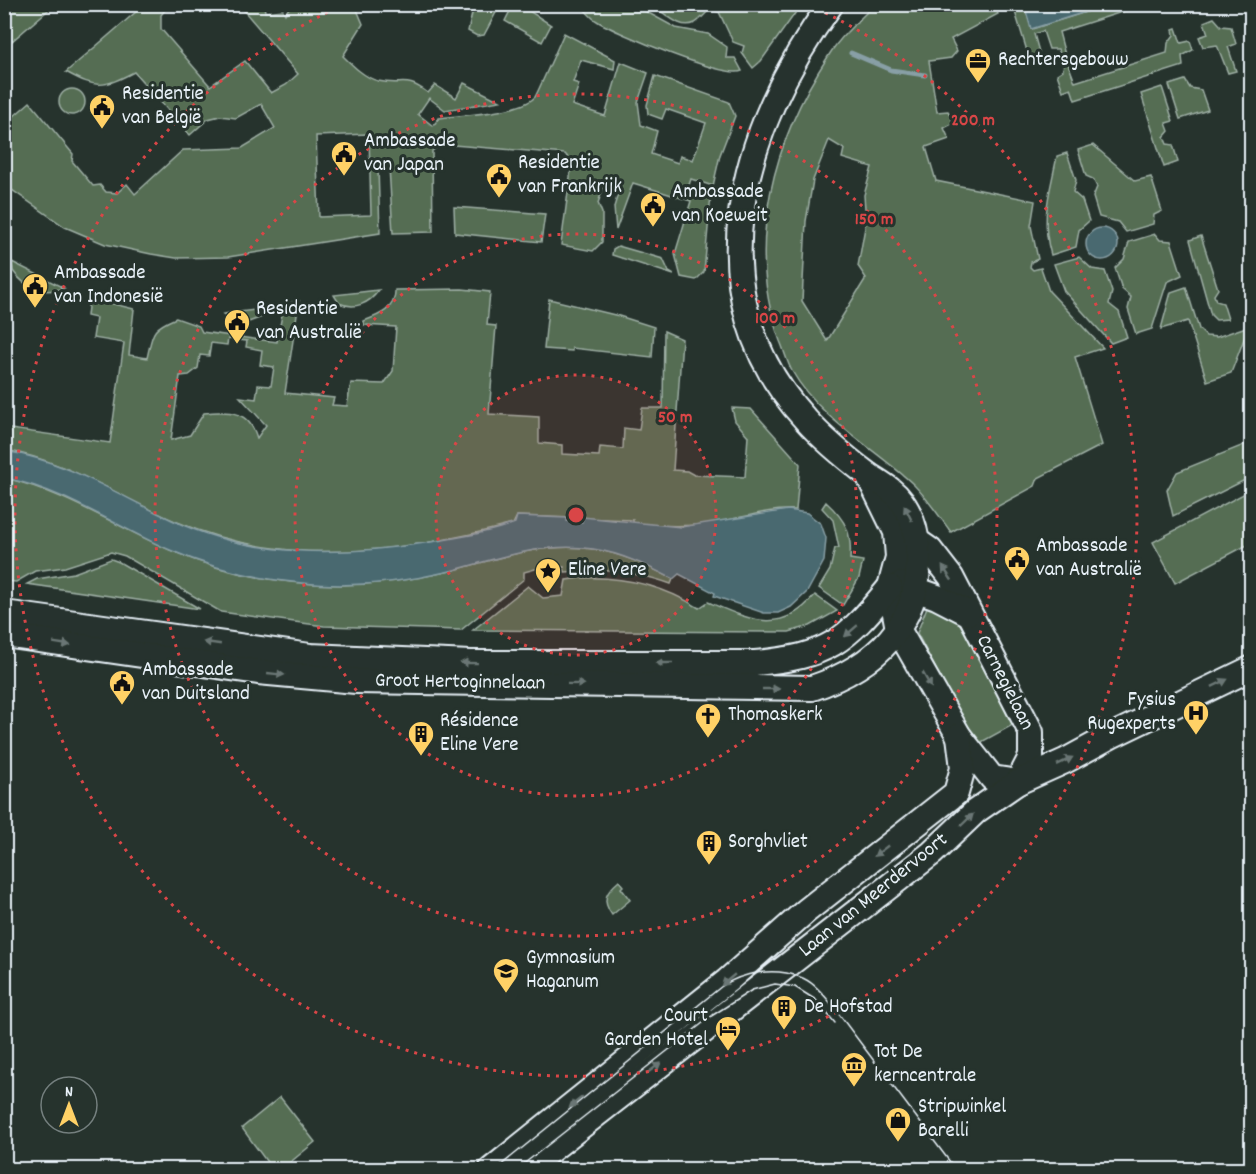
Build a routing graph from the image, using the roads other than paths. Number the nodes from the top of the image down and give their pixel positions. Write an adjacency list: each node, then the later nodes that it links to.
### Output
1 (831, 4): 2 (main road, Carnegielaan)
2 (868, 474): 3 (main road, Carnegielaan, one-way to 2); 4 (main road, Carnegielaan)
3 (917, 541): 5 (main road, Carnegielaan); 7 (main road, Carnegielaan, one-way to 3)
4 (892, 584): 5 (main road, Carnegielaan); 6 (main road, Groot Hertoginnelaan, one-way to 6); 8 (main road, Carnegielaan)
5 (916, 590): 7 (main road, Carnegielaan); 8 (main road, Carnegielaan)
6 (4, 613)
7 (968, 613): 13 (main road, Carnegielaan)
8 (898, 629): 9 (main road, Groot Hertoginnelaan, one-way to 8); 11 (main road, Carnegielaan, one-way to 11)
9 (4, 635)
10 (1251, 668): 13 (main road, Laan van Meerdervoort, one-way to 10)
11 (959, 736): 12 (main road, Carnegielaan); 13 (main road, Carnegielaan)
12 (963, 768): 14 (main road, Laan van Meerdervoort, one-way to 14)
13 (1018, 782): 15 (main road, Laan van Meerdervoort, one-way to 13)
14 (491, 1170)
15 (525, 1170)

